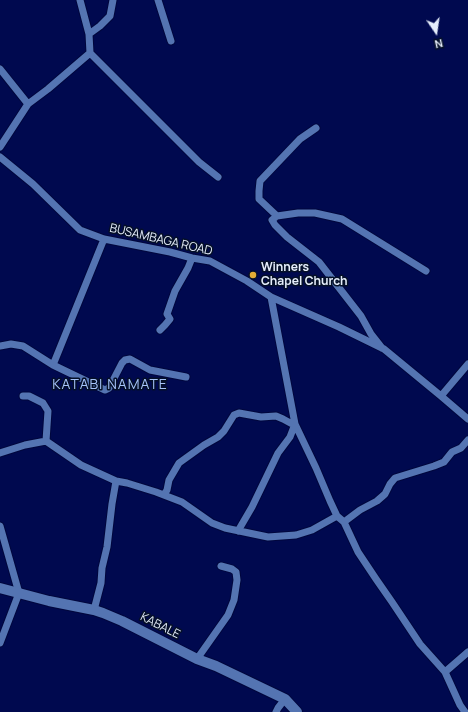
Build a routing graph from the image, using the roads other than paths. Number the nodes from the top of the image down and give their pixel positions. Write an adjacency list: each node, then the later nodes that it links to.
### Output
1 (80, 0): 4 (street)
2 (113, 0): 4 (street)
3 (158, 0): 5 (street)
4 (89, 34): 6 (street)
5 (171, 41)
6 (90, 53): 8 (street); 12 (street)
7 (0, 69): 8 (street)
8 (28, 104): 10 (street)
9 (316, 128): 13 (street)
10 (0, 147)
11 (0, 157): 14 (street, BUSAMBAGA ROAD)
12 (218, 177)
13 (277, 216): 16 (street); 20 (street)
14 (104, 239): 15 (street, BUSAMBAGA ROAD); 21 (street)
15 (192, 258): 17 (street, BUSAMBAGA ROAD); 18 (street)
16 (426, 271)
17 (271, 297): 20 (street, BUSAMBAGA ROAD); 27 (street)
18 (160, 330)
19 (0, 346): 21 (street)
20 (384, 350): 25 (street, BUSAMBAGA ROAD)
21 (53, 364): 23 (street)
22 (468, 364): 25 (street)
23 (186, 377)
24 (23, 396): 29 (street)
25 (441, 396): 26 (street, BUSAMBAGA ROAD)
26 (468, 419)
27 (294, 425): 32 (street); 33 (street); 36 (street)
28 (468, 440): 34 (street)
29 (46, 441): 30 (street); 31 (street)
30 (0, 453)
31 (116, 481): 32 (street); 40 (street)
32 (164, 495): 36 (street)
33 (337, 516): 34 (street); 36 (street)
34 (344, 522): 44 (street)
35 (0, 526): 39 (street)
36 (238, 531)
37 (221, 566): 43 (street)
38 (0, 588): 39 (street, KABALE)
39 (19, 593): 40 (street, KABALE); 41 (street)
40 (94, 610): 43 (street, KABALE)
41 (0, 643)
42 (468, 652): 44 (street)
43 (197, 659): 45 (street, KABALE)
44 (445, 672): 48 (street)
45 (285, 698): 46 (street); 47 (street, KABALE)
46 (276, 712)
47 (297, 712)
48 (465, 712)

